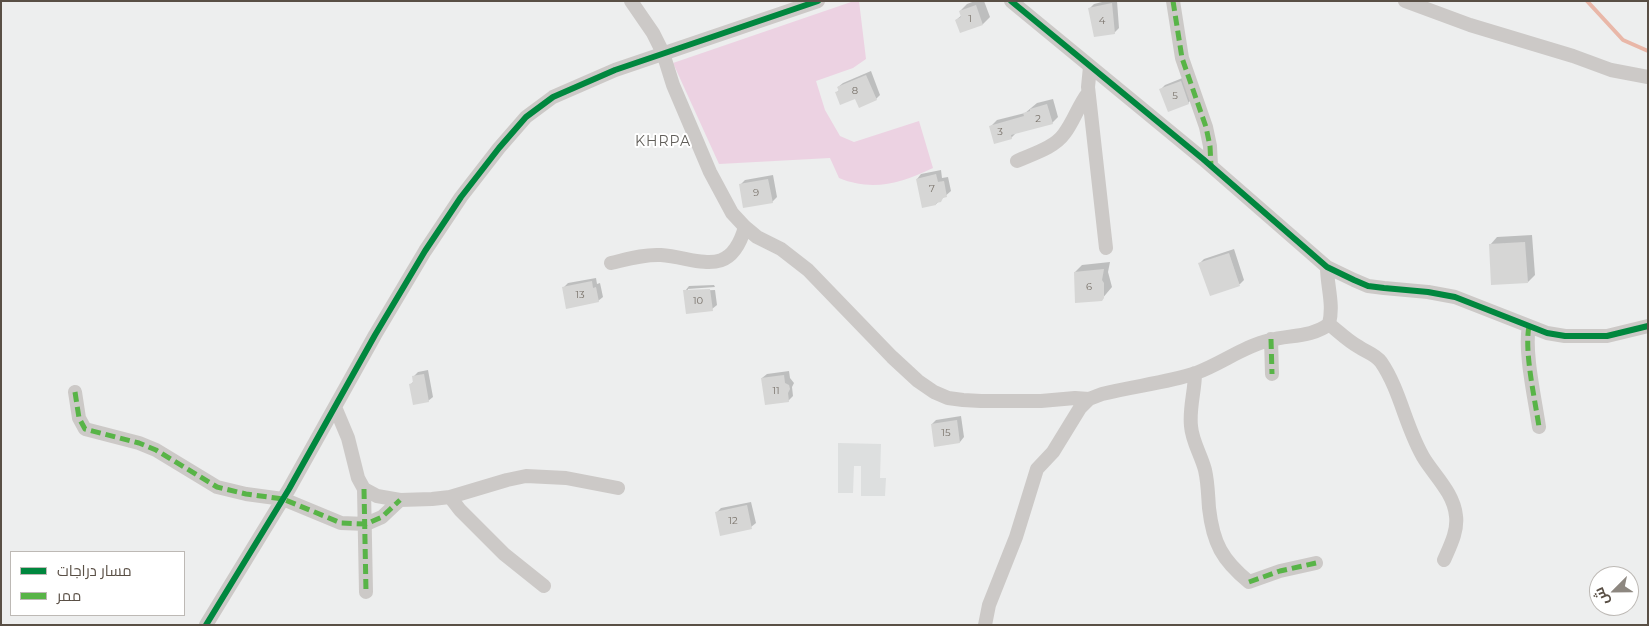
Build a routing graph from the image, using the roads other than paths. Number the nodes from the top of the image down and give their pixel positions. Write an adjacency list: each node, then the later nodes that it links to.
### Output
1 (631, 1): 6 (street)
2 (818, 1): 6 (street)
3 (1011, 1): 7 (street)
4 (1173, 1): 11 (street)
5 (1405, 1): 8 (street)
6 (663, 53): 12 (street); 24 (street)
7 (1090, 68): 9 (street); 11 (street)
8 (1648, 77)
9 (1088, 93): 10 (street); 13 (street)
10 (1016, 161)
11 (1211, 166): 15 (street)
12 (745, 227): 14 (street); 23 (street)
13 (1106, 248)
14 (611, 263)
15 (1327, 267): 16 (street); 17 (street)
16 (1329, 324): 19 (street); 32 (street)
17 (1529, 326): 18 (street); 25 (street)
18 (1648, 326)
19 (1271, 340): 20 (street); 21 (street)
20 (1195, 373): 23 (street); 33 (street)
21 (1272, 374)
22 (76, 392): 29 (street)
23 (1089, 399): 37 (street)
24 (335, 407): 27 (street); 29 (street)
25 (1539, 427)
26 (618, 488): 28 (street)
27 (364, 489): 30 (street); 31 (street)
28 (450, 497): 30 (street); 34 (street)
29 (283, 499): 31 (street); 36 (street)
30 (400, 500): 31 (street)
31 (366, 524): 35 (street)
32 (1444, 560)
33 (1316, 563)
34 (544, 586)
35 (366, 592)
36 (206, 625)
37 (985, 625)

